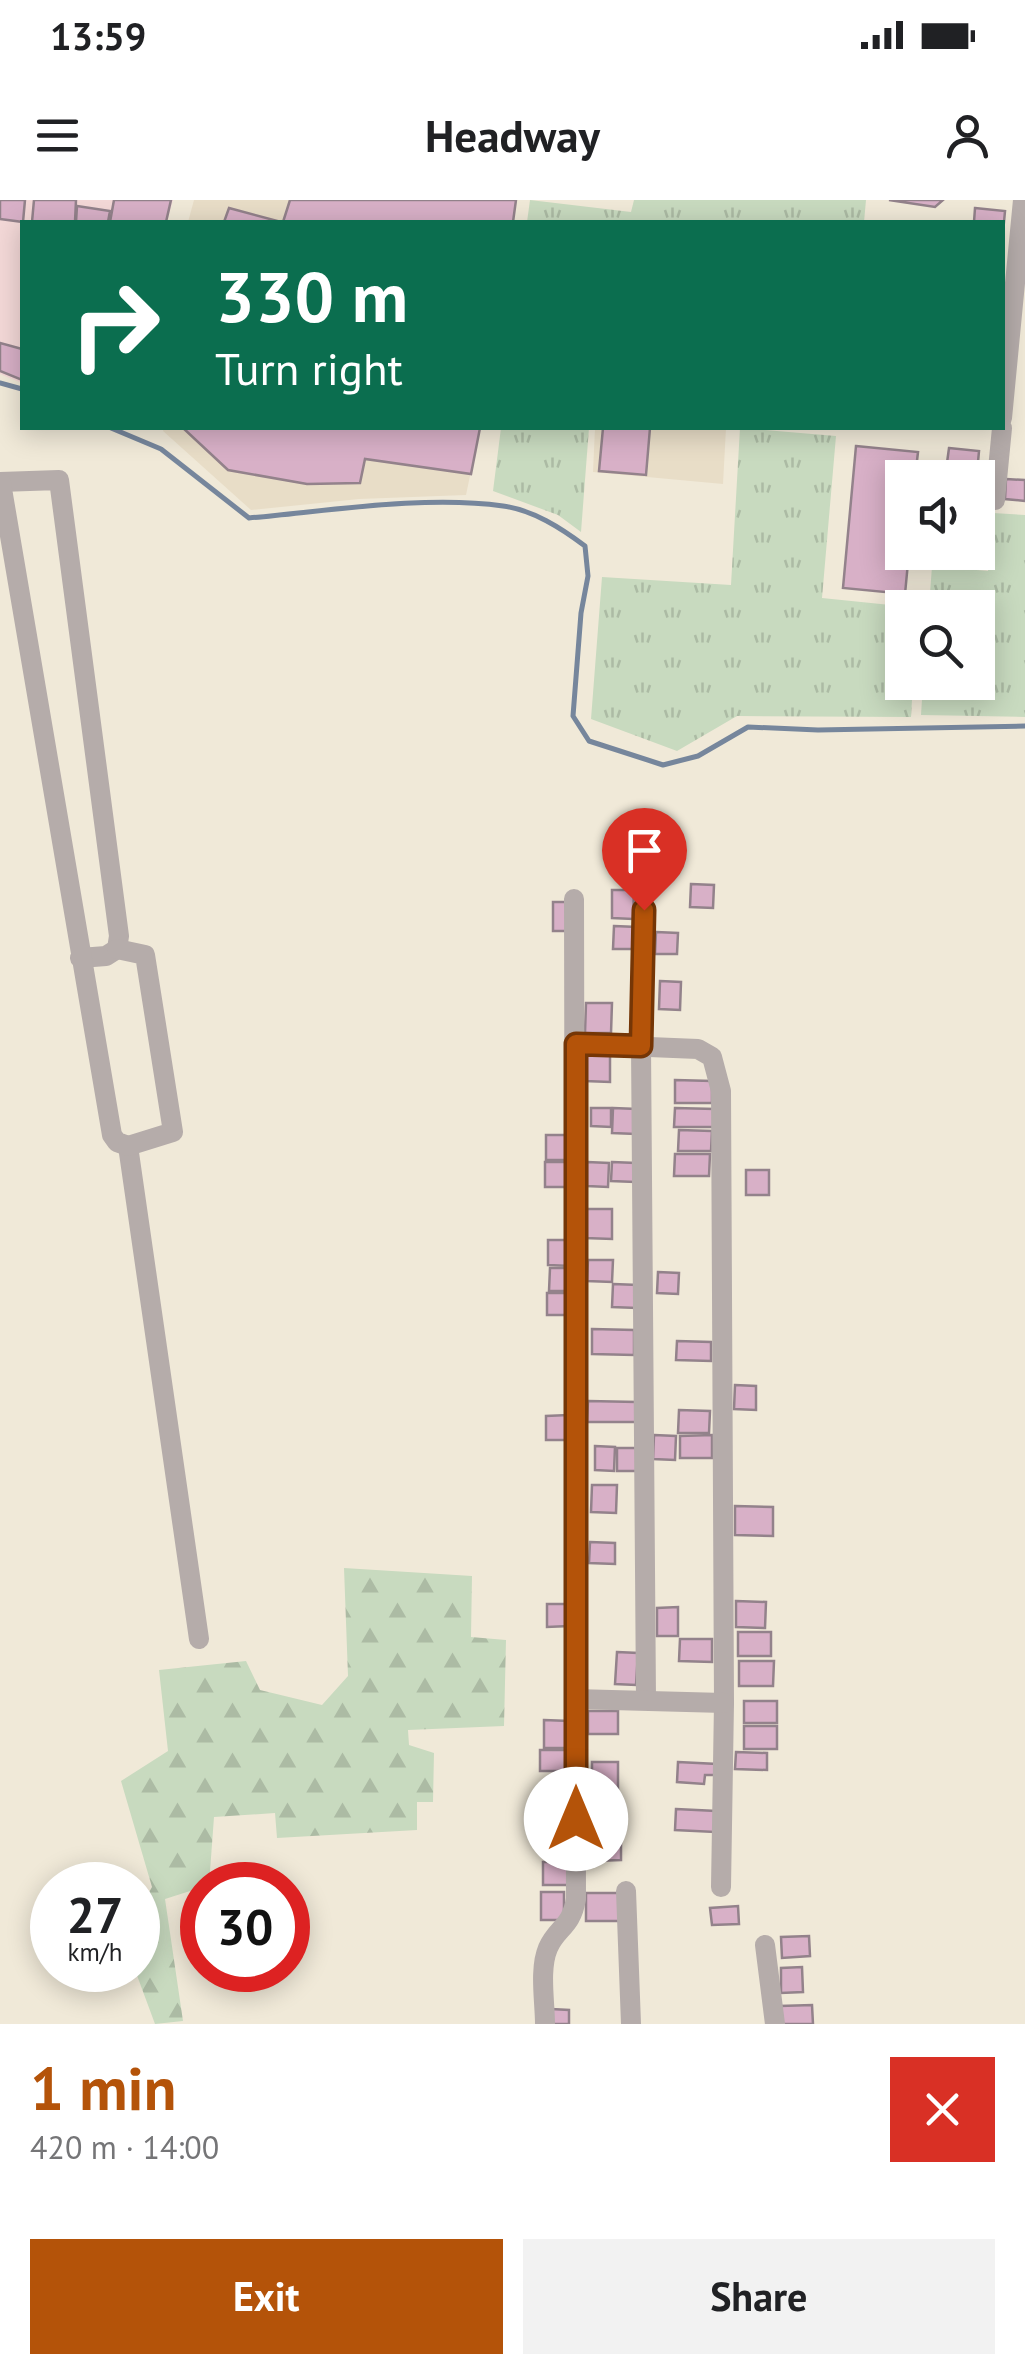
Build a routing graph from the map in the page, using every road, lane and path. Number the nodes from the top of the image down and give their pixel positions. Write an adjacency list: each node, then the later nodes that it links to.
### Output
1 (1023, 200): 2 (street)
2 (1005, 387)
3 (1002, 430): 5 (street)
4 (0, 483): 8 (street); 9 (street)
5 (995, 500)
6 (574, 899): 10 (street)
7 (644, 910): 11 (street)
8 (116, 949): 9 (street); 12 (street)
9 (80, 958): 12 (street)
10 (576, 1044): 11 (street); 14 (street)
11 (641, 1046): 15 (street); 16 (street)
12 (128, 1146): 13 (street)
13 (199, 1639)
14 (574, 1699): 15 (street); 20 (street)
15 (646, 1700): 16 (street)
16 (724, 1703): 17 (street)
17 (720, 1887)
18 (626, 1891): 21 (street)
19 (765, 1945): 22 (street)
20 (544, 2024)
21 (631, 2024)
22 (775, 2024)

